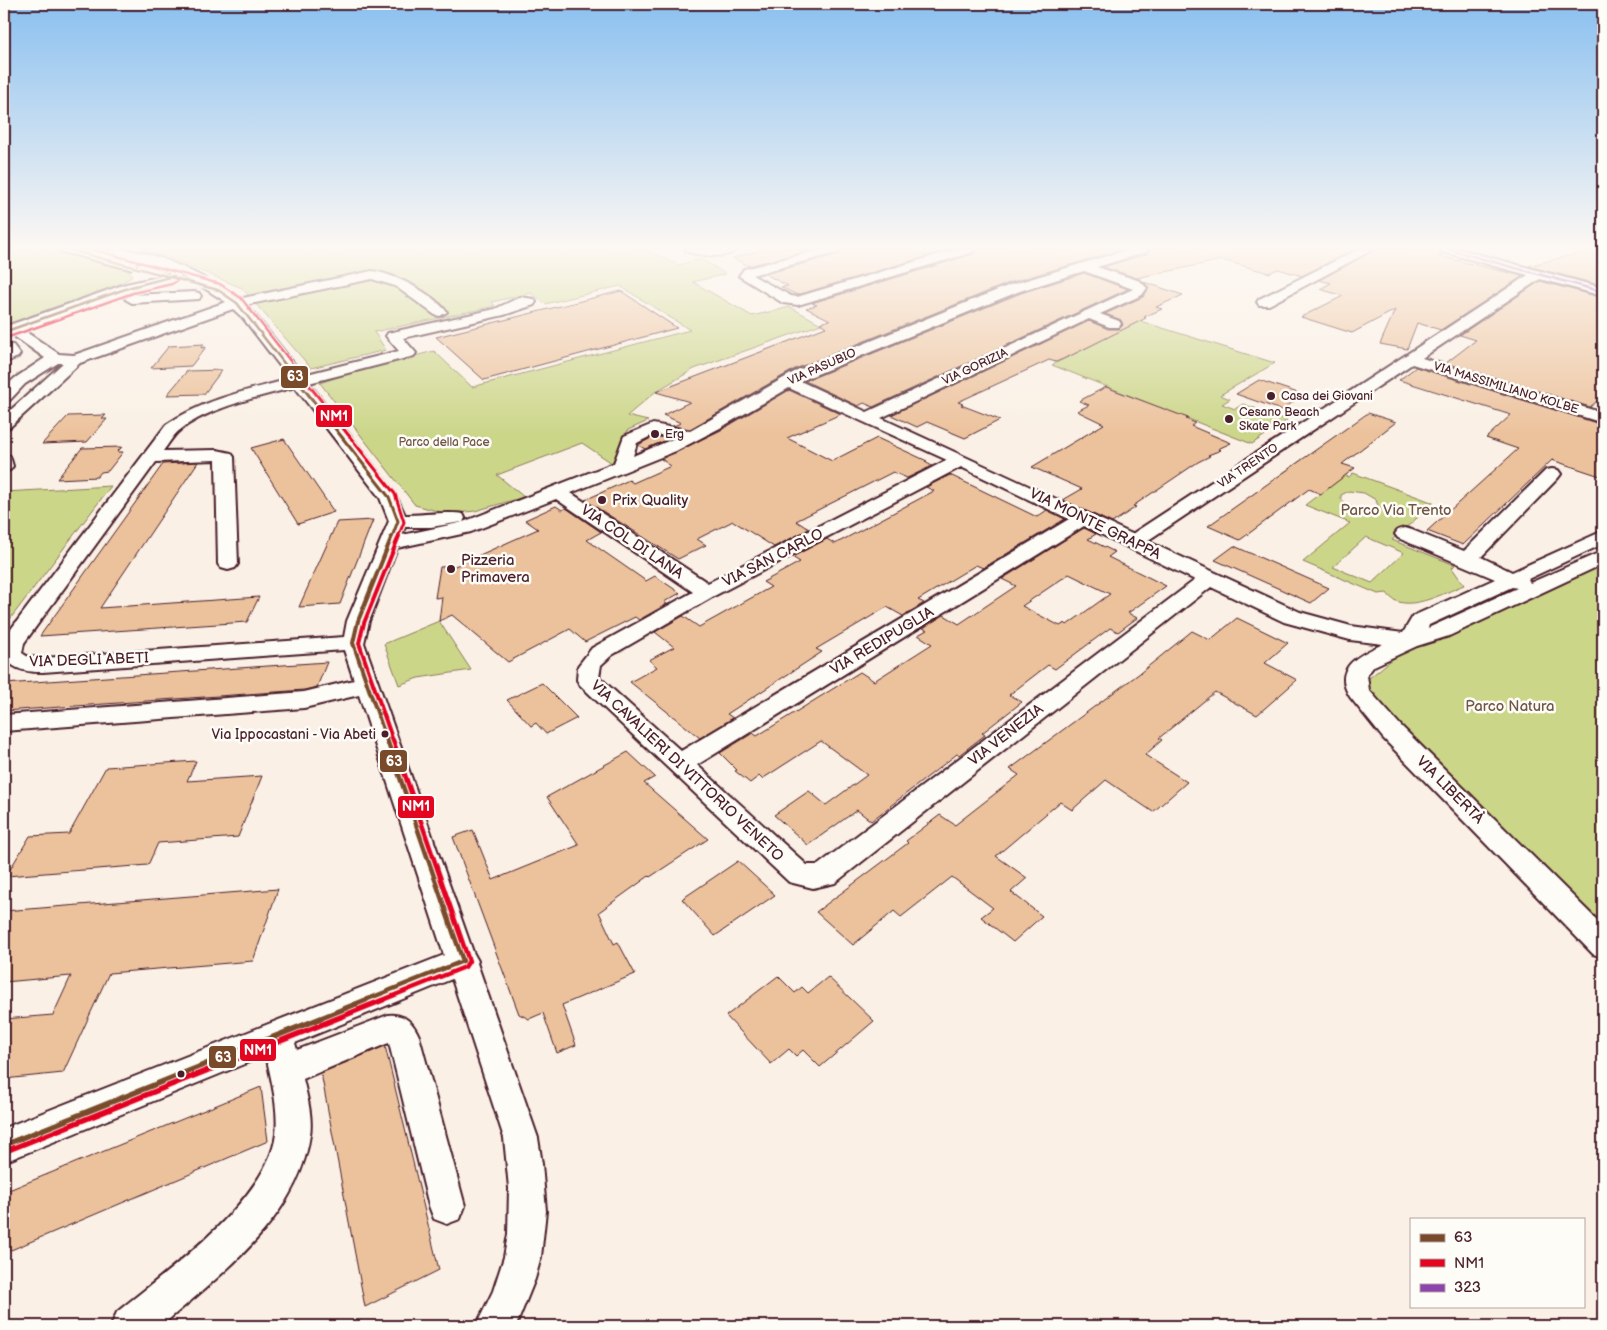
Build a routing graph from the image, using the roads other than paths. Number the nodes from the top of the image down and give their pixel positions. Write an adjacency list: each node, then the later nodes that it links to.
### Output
1 (61, 311): 10 (street)
2 (214, 311): 15 (street)
3 (244, 311): 16 (street)
4 (957, 311): 17 (street, VIA PASUBIO)
5 (1094, 311): 8 (street, VIA GORIZIA)
6 (1483, 311): 14 (street, VIA TRENTO)
7 (499, 312): 16 (street, VIA DEGLI ABETI)
8 (1087, 314): 9 (street); 19 (street, VIA GORIZIA)
9 (1114, 324)
10 (8, 330): 12 (street)
11 (4, 348): 13 (street)
12 (55, 358): 15 (street); 18 (street)
13 (4, 359)
14 (1410, 359): 20 (street, VIA MASSIMILIANO KOLBE); 33 (street, VIA TRENTO)
15 (74, 360): 21 (street)
16 (297, 380): 22 (street, VIA DEGLI ABETI); 30 (street)
17 (789, 382): 19 (street, VIA MONTE GRAPPA); 27 (street, VIA PASUBIO)
18 (4, 397)
19 (869, 417): 24 (street, VIA MONTE GRAPPA)
20 (1603, 418)
21 (4, 424)
22 (150, 457): 37 (street); 44 (street, VIA DEGLI ABETI)
23 (4, 460): 25 (street)
24 (961, 460): 29 (street, VIA MONTE GRAPPA); 41 (street, VIA SAN CARLO)
25 (4, 466)
26 (1552, 474): 36 (street)
27 (558, 492): 28 (street, VIA PASUBIO); 41 (street, VIA COL DI LANA)
28 (511, 509): 30 (street); 34 (street)
29 (1083, 518): 33 (street, VIA MONTE GRAPPA); 49 (street, VIA REDIPUGLIA)
30 (398, 520): 34 (street)
31 (1405, 534): 36 (street)
32 (1603, 538): 39 (street)
33 (1132, 542): 38 (street, VIA MONTE GRAPPA)
34 (388, 544): 44 (street)
35 (1603, 557): 40 (street, VIA LIBERTÀ)
36 (1475, 562): 39 (street)
37 (228, 564)
38 (1209, 579): 42 (street, VIA MONTE GRAPPA); 50 (street, VIA VENEZIA)
39 (1512, 579): 40 (street); 43 (street)
40 (1533, 589): 43 (street, VIA LIBERTÀ)
41 (707, 592): 46 (street, VIA SAN CARLO)
42 (1292, 617): 43 (street, VIA MONTE GRAPPA); 45 (street)
43 (1409, 641): 45 (street, VIA LIBERTÀ)
44 (353, 643): 47 (street)
45 (1370, 660): 51 (street, VIA LIBERTÀ)
46 (590, 663): 49 (street, VIA CAVALIERI DI VITTORIO VENETO)
47 (367, 685): 48 (street); 52 (street)
48 (4, 723)
49 (681, 763): 50 (street, VIA CAVALIERI DI VITTORIO VENETO)
50 (799, 874)
51 (1603, 945)
52 (463, 961): 53 (street); 57 (street)
53 (278, 1036): 54 (street); 55 (street)
54 (284, 1071): 56 (street); 58 (street)
55 (4, 1146)
56 (448, 1206)
57 (499, 1320)
58 (131, 1326)

